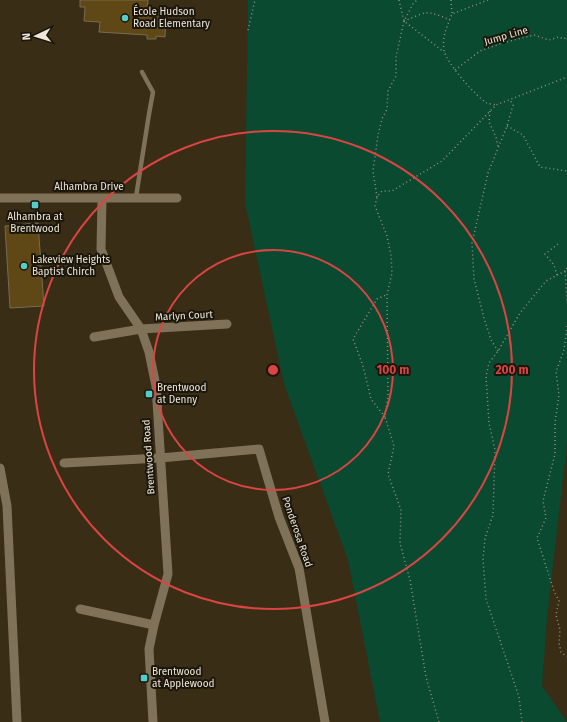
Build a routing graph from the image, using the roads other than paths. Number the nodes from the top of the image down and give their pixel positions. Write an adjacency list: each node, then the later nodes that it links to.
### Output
1 (142, 72): 2 (lane)
2 (136, 197): 4 (street, Alhambra Drive); 5 (street, Alhambra Drive)
3 (0, 198): 5 (street, Alhambra Drive)
4 (177, 198)
5 (102, 199): 7 (street, Brentwood Road)
6 (227, 324): 7 (street, Marlyn Court)
7 (141, 329): 8 (street, Marlyn Court); 9 (street, Brentwood Road)
8 (94, 337)
9 (160, 458): 10 (street); 13 (street, Brentwood Road); 16 (street, Ponderosa Road)
10 (64, 463)
11 (0, 468): 14 (street)
12 (80, 608): 13 (street)
13 (154, 625): 15 (street, Brentwood Road)
14 (17, 722)
15 (153, 722)
16 (325, 722)

